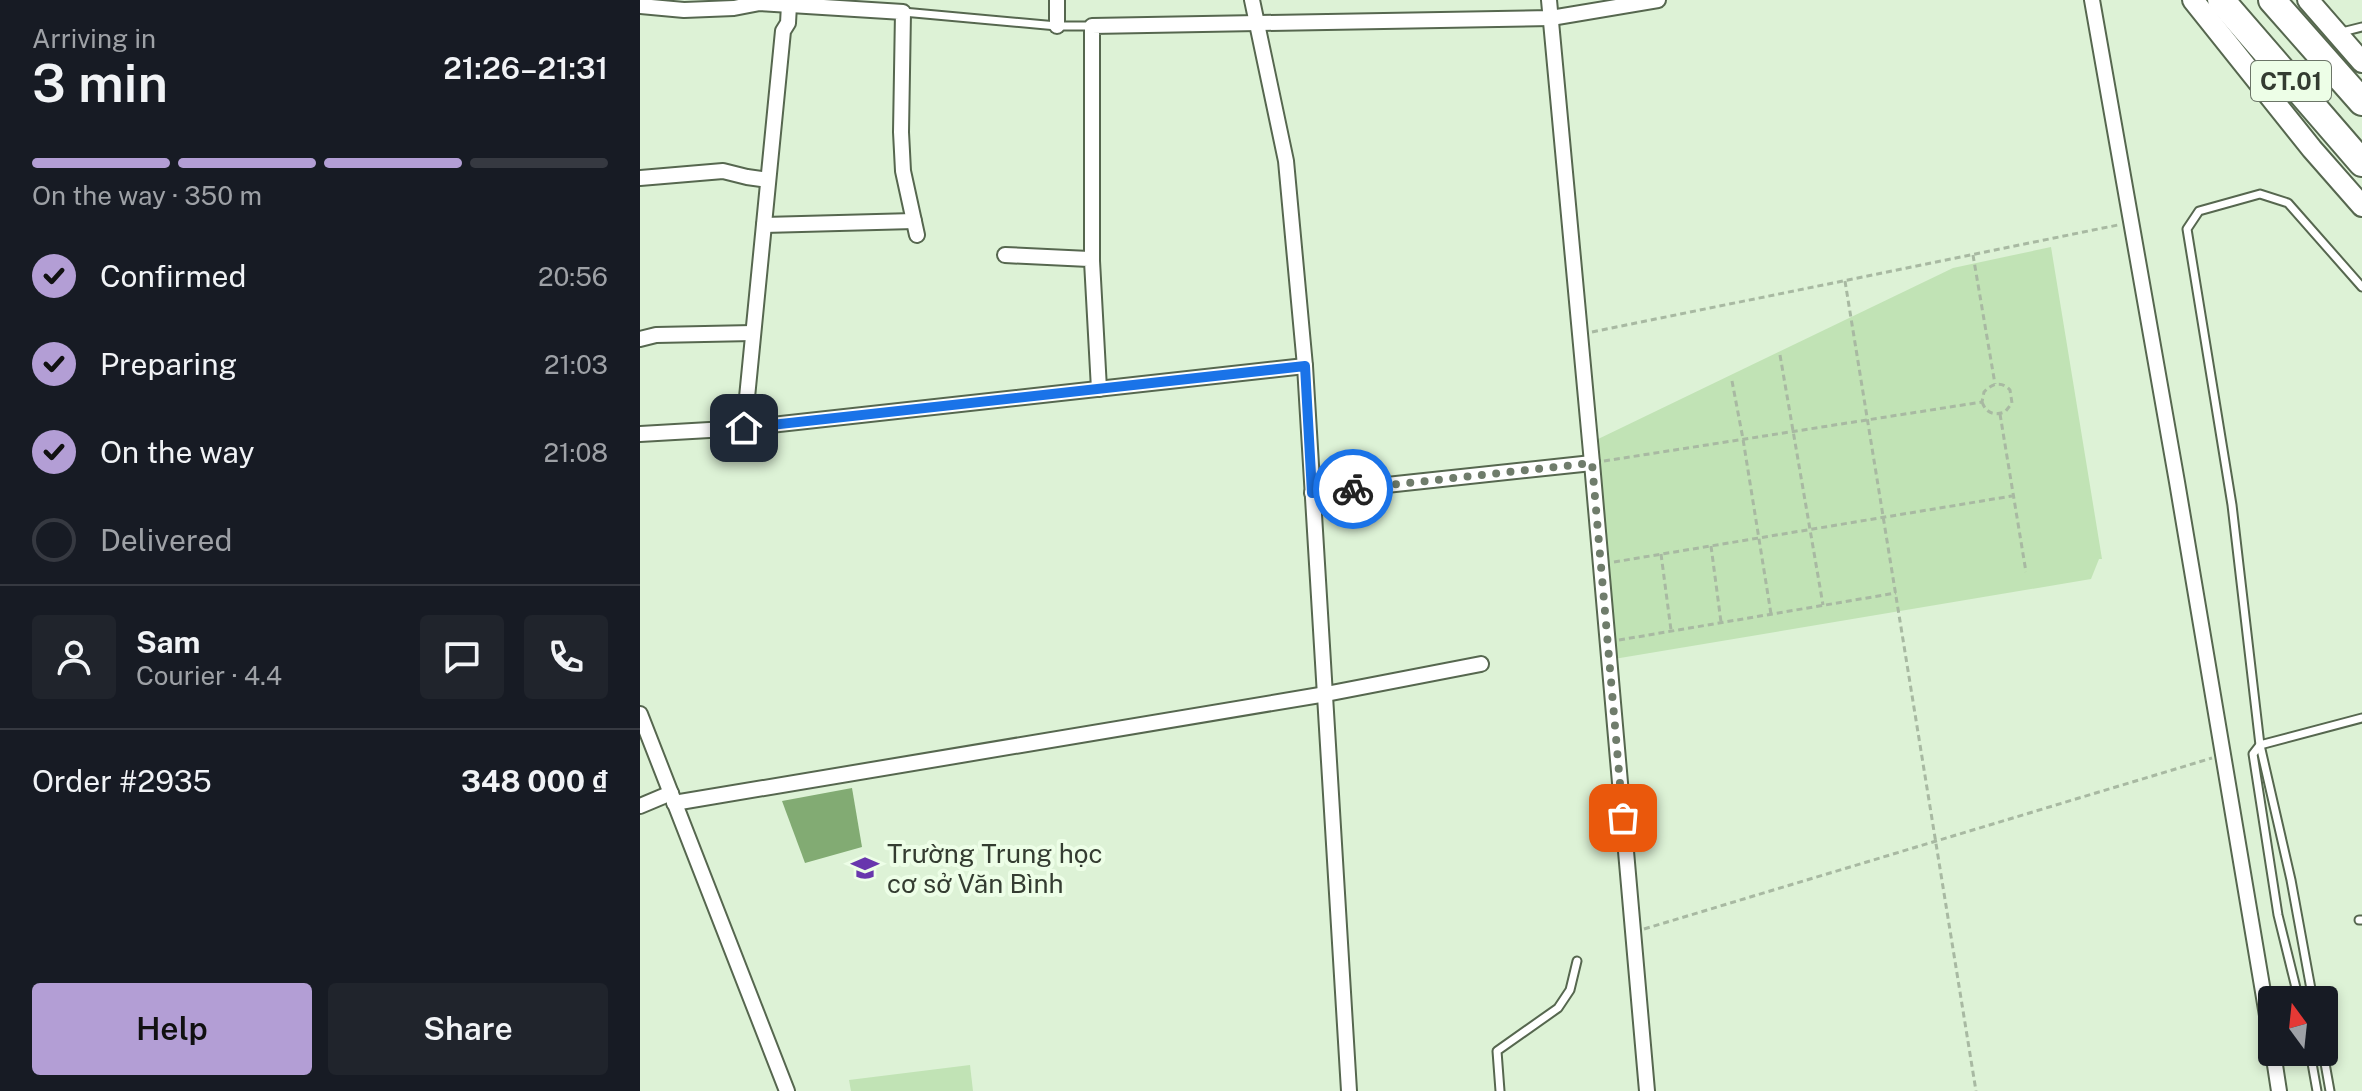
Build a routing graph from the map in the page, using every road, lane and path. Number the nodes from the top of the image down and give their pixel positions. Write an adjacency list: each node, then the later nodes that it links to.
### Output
1 (1057, 0): 16 (street)
2 (1252, 0): 15 (street)
3 (1549, 0): 14 (street)
4 (1658, 0): 14 (street)
5 (2092, 0): 26 (street)
6 (2193, 0): 25 (street)
7 (2221, 0): 22 (highway, CT.01)
8 (2272, 0): 21 (highway, CT.01)
9 (2308, 0): 19 (street)
10 (760, 2): 11 (street); 12 (street)
11 (790, 4): 13 (street); 24 (street)
12 (640, 6)
13 (903, 12): 16 (lane); 27 (street)
14 (1551, 18): 15 (street); 34 (street)
15 (1257, 23): 17 (street); 37 (street)
16 (1057, 26): 17 (lane)
17 (1092, 26): 30 (street)
18 (2362, 27): 19 (lane)
19 (2336, 34): 20 (street)
20 (2362, 62)
21 (2362, 102)
22 (2362, 163)
23 (640, 178): 24 (street)
24 (768, 180): 27 (street)
25 (2362, 206)
26 (2130, 223): 29 (path); 69 (street)
27 (764, 225): 33 (street)
28 (1005, 255): 30 (street)
29 (1973, 255): 31 (path); 39 (path)
30 (1092, 261): 40 (street)
31 (1845, 281): 34 (path); 43 (path)
32 (2362, 287): 68 (lane)
33 (753, 333): 35 (street); 44 (street)
34 (1581, 335): 48 (street)
35 (640, 339)
36 (1780, 355): 45 (path)
37 (1305, 366): 40 (street); 49 (street)
38 (1732, 381): 47 (path)
39 (1995, 384): 41 (path); 42 (path)
40 (1099, 389): 44 (street)
41 (1982, 402): 42 (path); 43 (path)
42 (2000, 414): 50 (path)
43 (1868, 420): 45 (path); 51 (path)
44 (744, 428): 46 (street)
45 (1793, 432): 47 (path); 52 (path)
46 (640, 434)
47 (1743, 439): 48 (path); 53 (path)
48 (1592, 463): 49 (street); 63 (street)
49 (1312, 493): 65 (street)
50 (2012, 496): 51 (path); 57 (path)
51 (1884, 517): 52 (path); 58 (path)
52 (1810, 530): 53 (path); 59 (path)
53 (1759, 538): 54 (path); 60 (path)
54 (1711, 546): 55 (path); 61 (path)
55 (1661, 554): 56 (path); 62 (path)
56 (1614, 562)
57 (2026, 572)
58 (1897, 593): 59 (path); 72 (path)
59 (1823, 605): 60 (path)
60 (1771, 614): 61 (path)
61 (1721, 623): 62 (path)
62 (1671, 631): 63 (path)
63 (1608, 642): 73 (street)
64 (1481, 664): 65 (street)
65 (1326, 694): 70 (street); 82 (street)
66 (640, 714): 70 (street)
67 (2362, 718): 68 (lane)
68 (2260, 745): 76 (lane); 77 (lane)
69 (2224, 755): 72 (path); 75 (street)
70 (672, 798): 71 (street); 81 (street)
71 (640, 806)
72 (1936, 842): 73 (path); 85 (path)
73 (1633, 932): 84 (street)
74 (1577, 961): 83 (lane)
75 (2262, 986)
76 (2296, 986)
77 (2310, 986)
78 (2275, 1066): 86 (street)
79 (2313, 1066): 87 (lane)
80 (2326, 1066): 88 (lane)
81 (787, 1091)
82 (1349, 1091)
83 (1500, 1091)
84 (1647, 1091)
85 (1976, 1091)
86 (2279, 1091)
87 (2317, 1091)
88 (2330, 1091)

